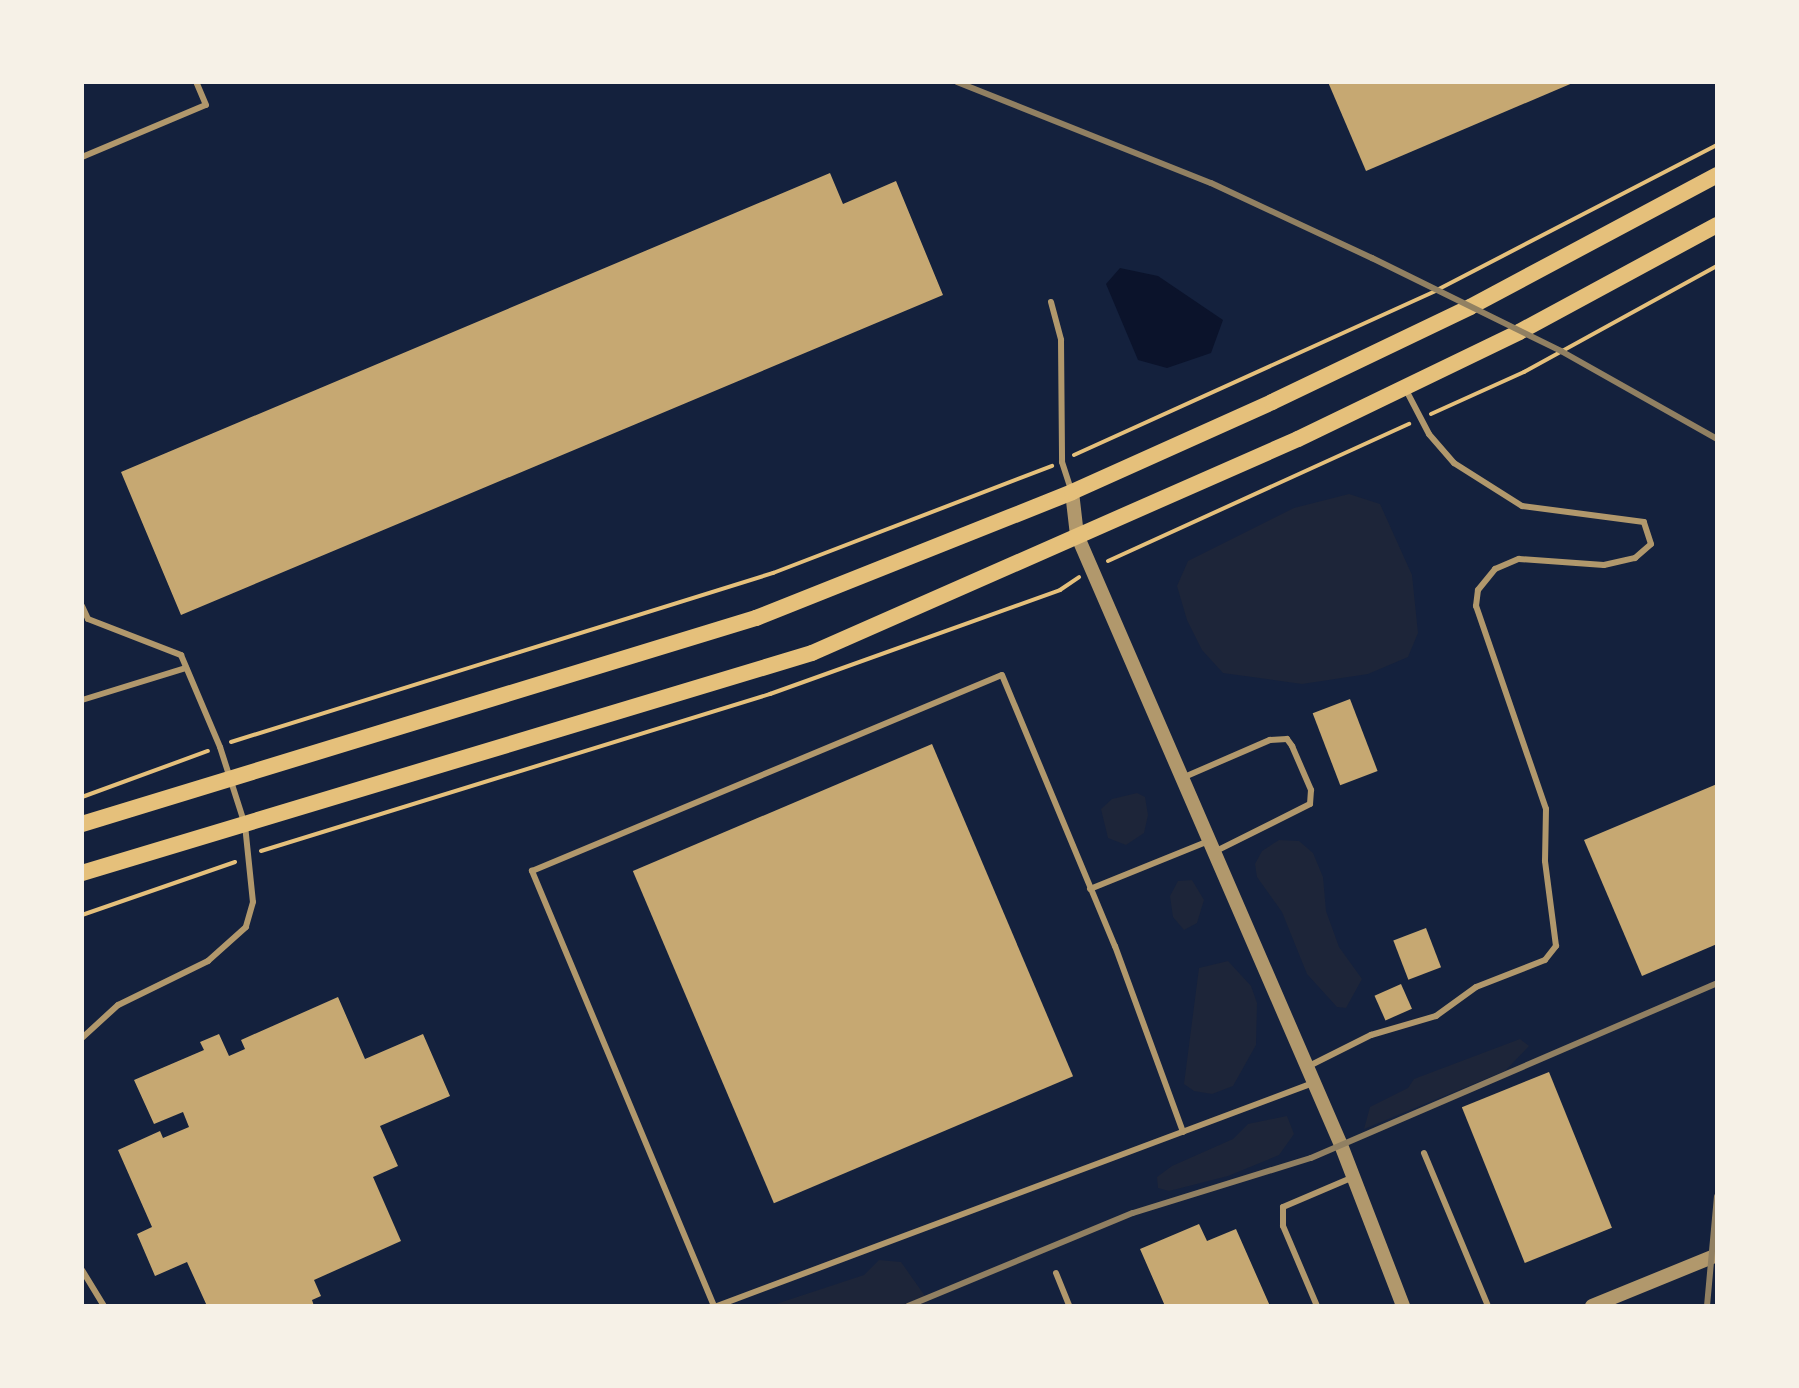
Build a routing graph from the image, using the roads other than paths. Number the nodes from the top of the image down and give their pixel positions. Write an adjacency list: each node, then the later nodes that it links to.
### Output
1 (196, 82): 2 (lane)
2 (82, 157)
3 (1717, 175): 7 (main road)
4 (1717, 225): 6 (main road)
5 (1051, 302): 7 (lane)
6 (1405, 388): 8 (main road); 21 (lane)
7 (1072, 492): 8 (street); 13 (main road)
8 (1077, 535): 14 (street); 16 (main road)
9 (82, 606): 10 (lane)
10 (85, 620): 11 (lane)
11 (186, 668): 12 (lane); 13 (lane)
12 (82, 700)
13 (232, 778): 15 (main road); 16 (lane)
14 (1182, 778): 17 (street); 17 (lane)
15 (82, 824)
16 (245, 825): 18 (main road); 20 (lane)
17 (1212, 846): 19 (lane); 21 (street)
18 (82, 873)
19 (1090, 889): 23 (lane); 31 (lane)
20 (82, 1038)
21 (1307, 1067): 22 (street)
22 (1313, 1083): 23 (lane); 25 (street)
23 (1183, 1132): 31 (lane)
24 (1424, 1153): 35 (lane)
25 (1353, 1178): 33 (lane); 34 (street)
26 (1717, 1255): 29 (street)
27 (82, 1270): 30 (lane)
28 (1056, 1273): 32 (lane)
29 (1613, 1302): 36 (street)
30 (104, 1306)
31 (715, 1306)
32 (1069, 1306)
33 (1317, 1306)
34 (1403, 1306)
35 (1488, 1306)
36 (1592, 1306)

